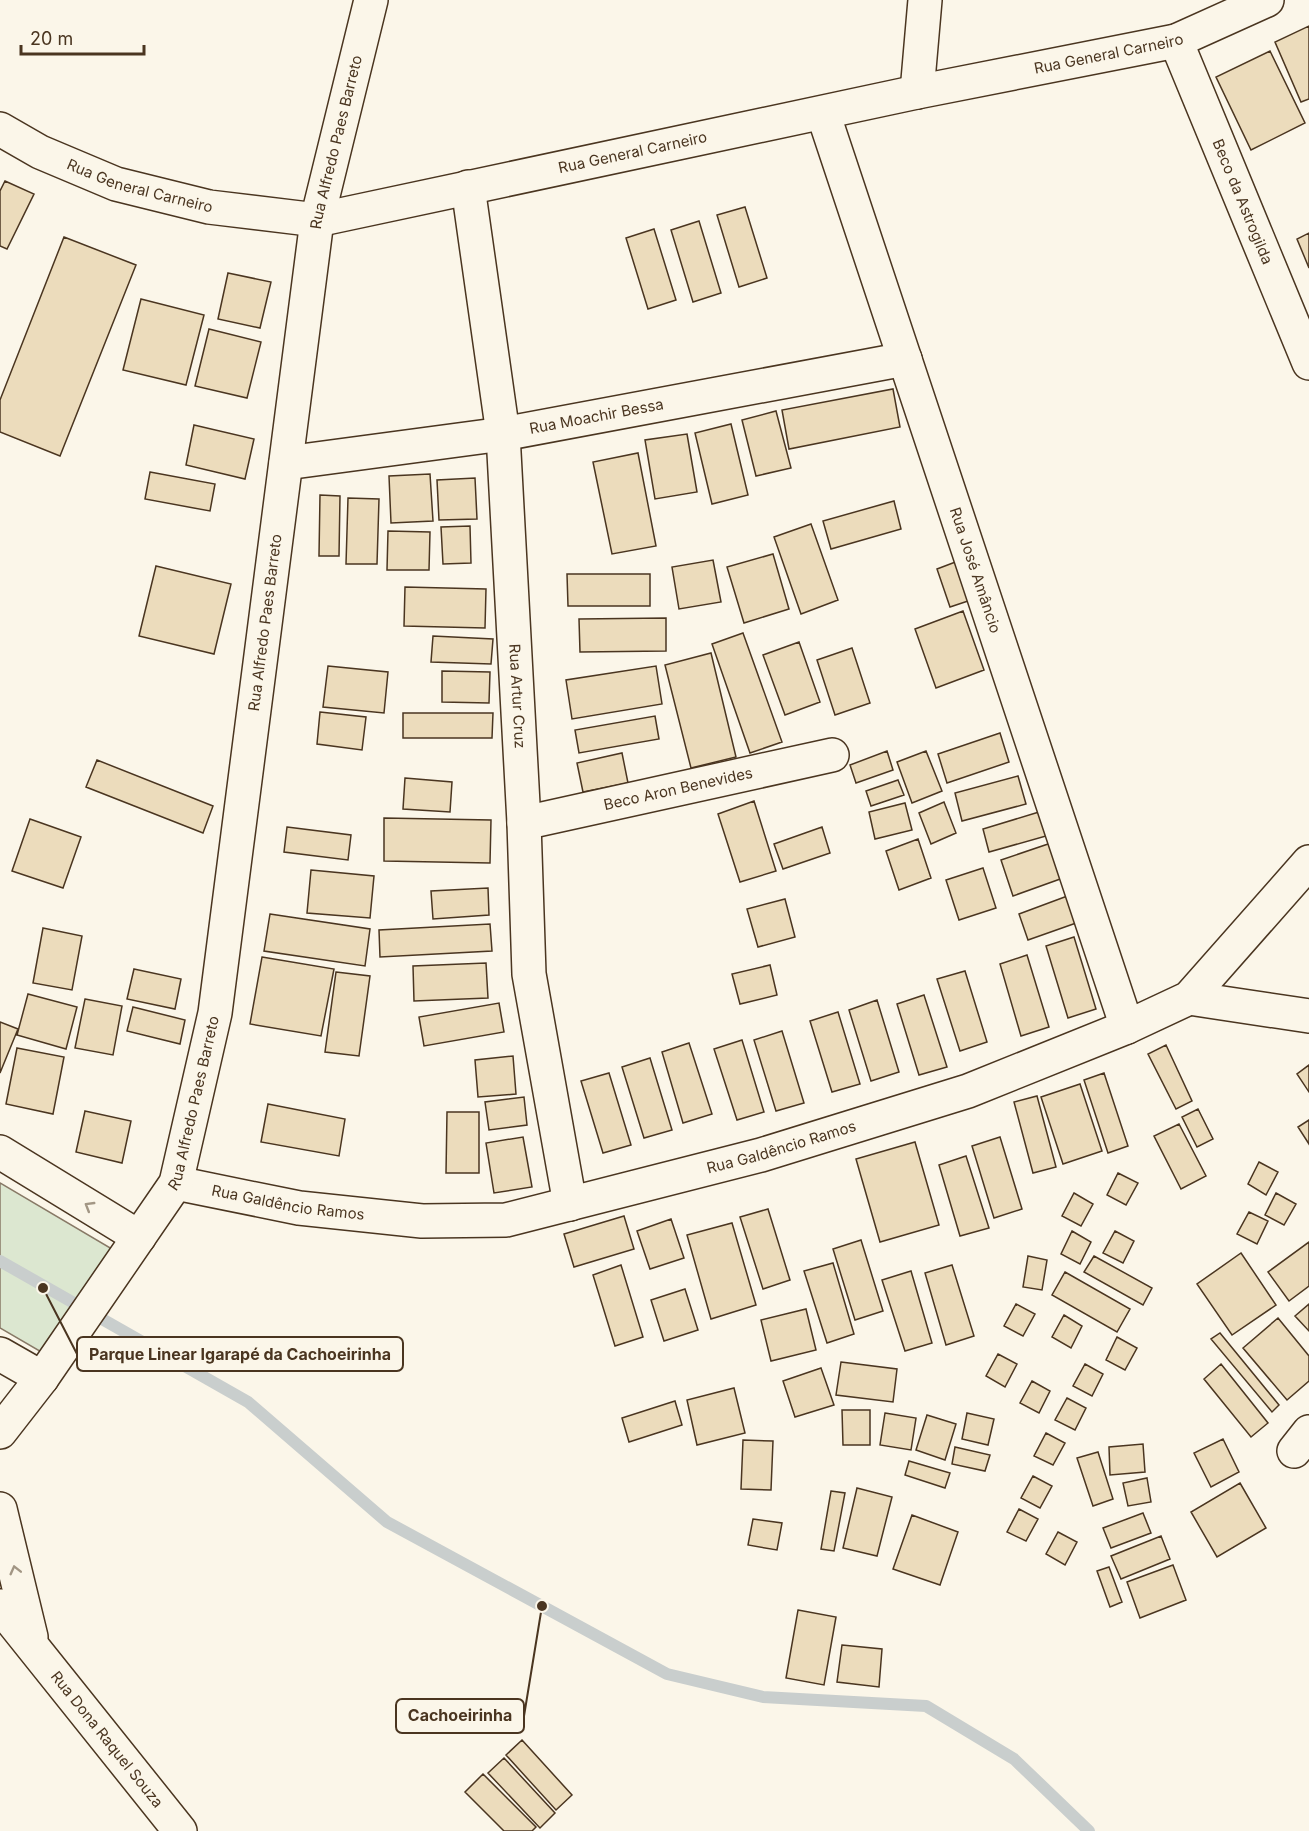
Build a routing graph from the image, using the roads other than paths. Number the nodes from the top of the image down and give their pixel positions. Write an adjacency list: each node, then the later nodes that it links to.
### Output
1 (371, 0): 9 (street, Rua Alfredo Paes Barreto)
2 (925, 0): 5 (street)
3 (1267, 0): 4 (street, Rua General Carneiro)
4 (1176, 41): 5 (street, Rua General Carneiro); 11 (street, Beco da Astrogilda)
5 (917, 92): 6 (street, Rua General Carneiro)
6 (823, 113): 8 (street, Rua General Carneiro); 10 (street, Rua José Amâncio)
7 (0, 129): 9 (street, Rua General Carneiro)
8 (468, 187): 9 (street, Rua General Carneiro); 12 (street, Rua Artur Cruz)
9 (317, 220): 13 (street, Rua Alfredo Paes Barreto)
10 (905, 359): 12 (street, Rua Moachir Bessa); 19 (street, Rua José Amâncio)
11 (1309, 363)
12 (503, 434): 13 (street, Rua Moachir Bessa); 15 (street, Rua Artur Cruz)
13 (286, 463): 21 (street, Rua Alfredo Paes Barreto)
14 (832, 756): 15 (street, Beco Aron Benevides)
15 (524, 823): 22 (street, Rua Artur Cruz)
16 (1309, 862): 17 (street, Rua Galdêncio Ramos)
17 (1189, 998): 18 (street); 19 (street, Rua Galdêncio Ramos)
18 (1309, 1016)
19 (1127, 1027): 22 (street, Rua Galdêncio Ramos)
20 (0, 1152): 23 (street, one-way to 20)
21 (176, 1183): 22 (street, Rua Galdêncio Ramos); 23 (street, Rua Alfredo Paes Barreto)
22 (570, 1204)
23 (132, 1246): 25 (street, Rua Alfredo Paes Barreto)
24 (0, 1354): 25 (street)
25 (42, 1378): 26 (street, Rua Alfredo Paes Barreto)
26 (0, 1432)
27 (0, 1509): 29 (street, Rua Dona Raquel Souza, one-way to 27)
28 (0, 1606): 29 (street, Rua Dona Raquel Souza)
29 (33, 1648): 30 (street, Rua Dona Raquel Souza)
30 (180, 1831)

